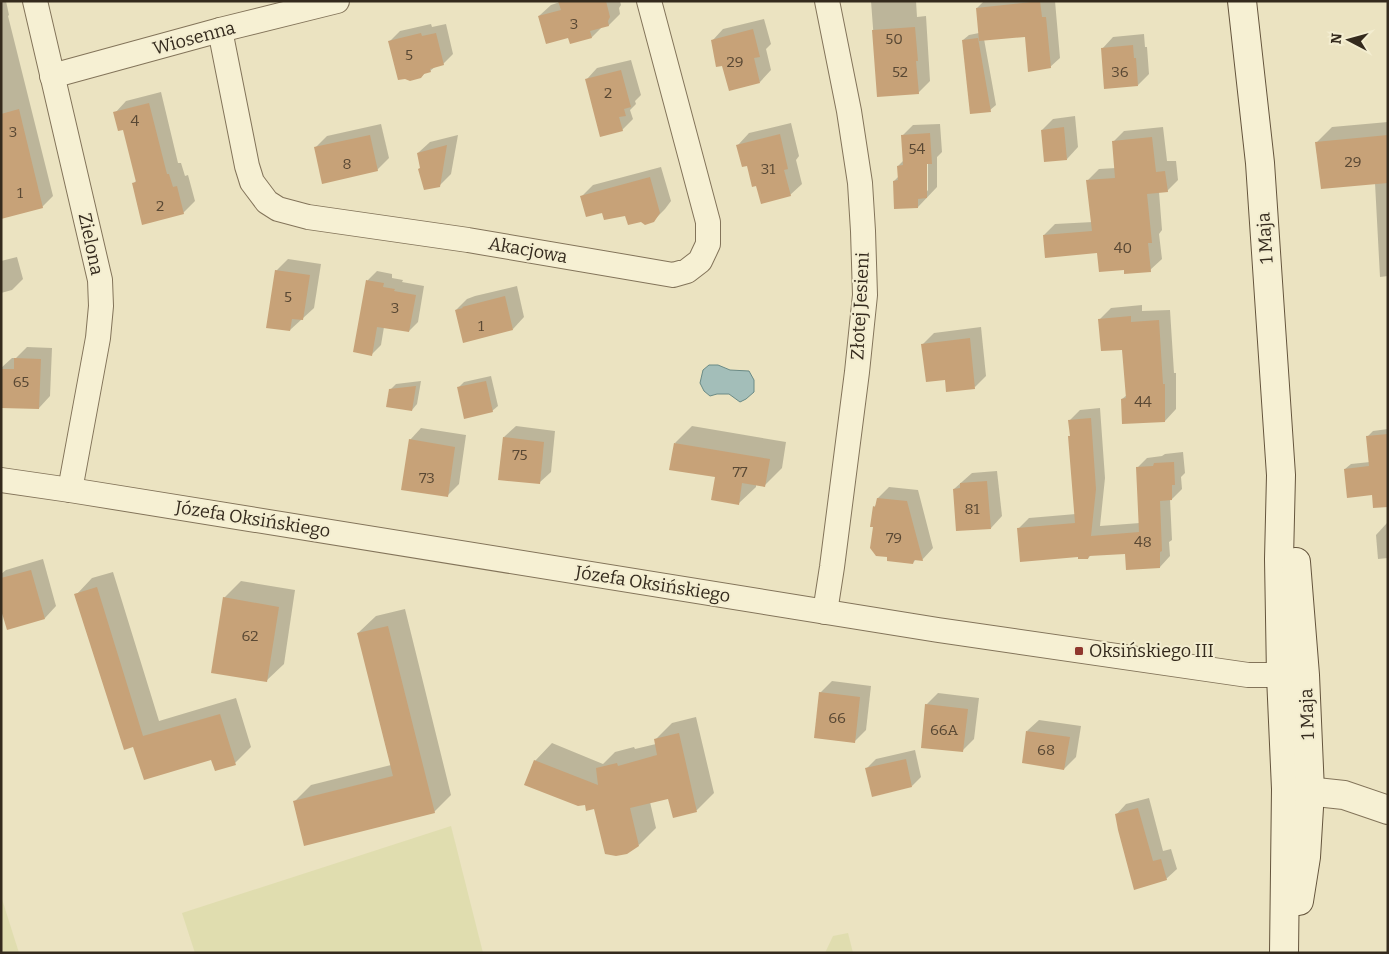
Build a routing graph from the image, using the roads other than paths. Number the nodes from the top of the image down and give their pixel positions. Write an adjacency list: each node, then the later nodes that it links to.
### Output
1 (35, 1): 7 (street, Zielona)
2 (337, 1): 6 (street, Wiosenna)
3 (649, 1): 6 (street, Akacjowa)
4 (827, 1): 10 (street, Złotej Jesieni)
5 (1242, 1): 11 (main road, 1 Maja)
6 (220, 30): 7 (street, Wiosenna)
7 (52, 76): 9 (street, Zielona)
8 (1, 480): 9 (street, Józefa Oksińskiego)
9 (70, 490): 10 (street, Józefa Oksińskiego)
10 (825, 612): 11 (street, Józefa Oksińskiego)
11 (1293, 675): 12 (main road, 1 Maja)
12 (1298, 790): 13 (main road); 14 (main road, 1 Maja)
13 (1388, 810)
14 (1284, 953)

